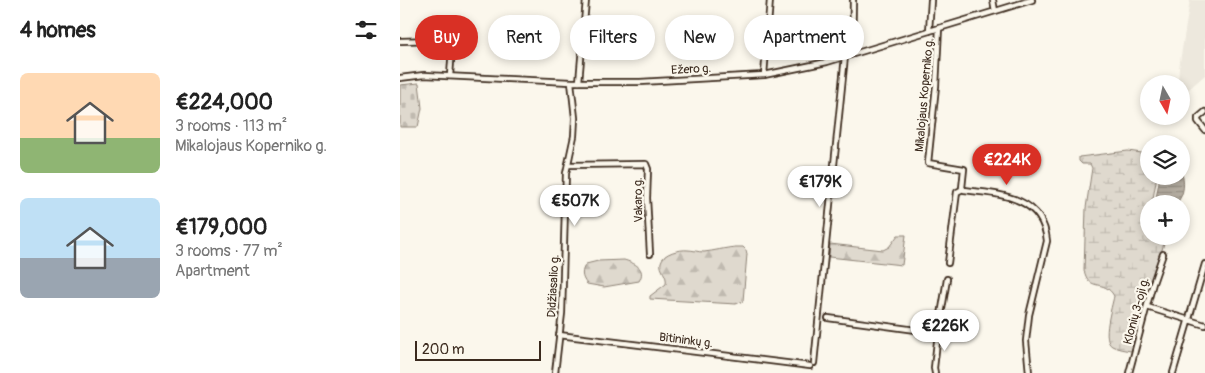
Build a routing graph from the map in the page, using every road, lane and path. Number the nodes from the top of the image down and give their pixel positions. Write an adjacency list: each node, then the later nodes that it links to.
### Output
1 (586, 0): 19 (street)
2 (770, 0): 15 (street)
3 (854, 0): 8 (street)
4 (931, 0): 10 (street)
5 (1032, 0): 7 (street, Ežero g.)
6 (992, 1): 7 (street)
7 (995, 11): 9 (street, Ežero g.)
8 (853, 15)
9 (939, 28): 10 (street, Ežero g.); 23 (street, Mikalojaus Koperniko g.)
10 (929, 31): 12 (street, Ežero g.)
11 (400, 41): 16 (street)
12 (864, 50)
13 (832, 60): 15 (street, Ežero g.)
14 (845, 60): 34 (street, Bitininkų g.)
15 (764, 75): 19 (street, Ežero g.)
16 (450, 76): 17 (street, Ežero g.); 18 (street, Ežero g.)
17 (400, 78)
18 (572, 82): 19 (street, Ežero g.); 22 (street, Didžiasalio g.)
19 (579, 82)
20 (1205, 112): 21 (street)
21 (1205, 130)
22 (568, 165): 24 (street, Vakaro g.); 34 (street, Didžiasalio g.)
23 (963, 189): 26 (street); 37 (street)
24 (650, 254)
25 (1163, 254): 29 (street, Klonių 3-oji g.)
26 (948, 263)
27 (1205, 264): 31 (street)
28 (947, 279): 33 (street)
29 (1147, 307): 31 (street); 38 (street, Klonių 3-oji g.)
30 (828, 318): 33 (street)
31 (1189, 320): 32 (street); 39 (street)
32 (1205, 325)
33 (938, 333): 36 (street)
34 (559, 335): 35 (street, Didžiasalio g.)
35 (555, 373)
36 (936, 373)
37 (1028, 373)
38 (1129, 373)
39 (1173, 373)

